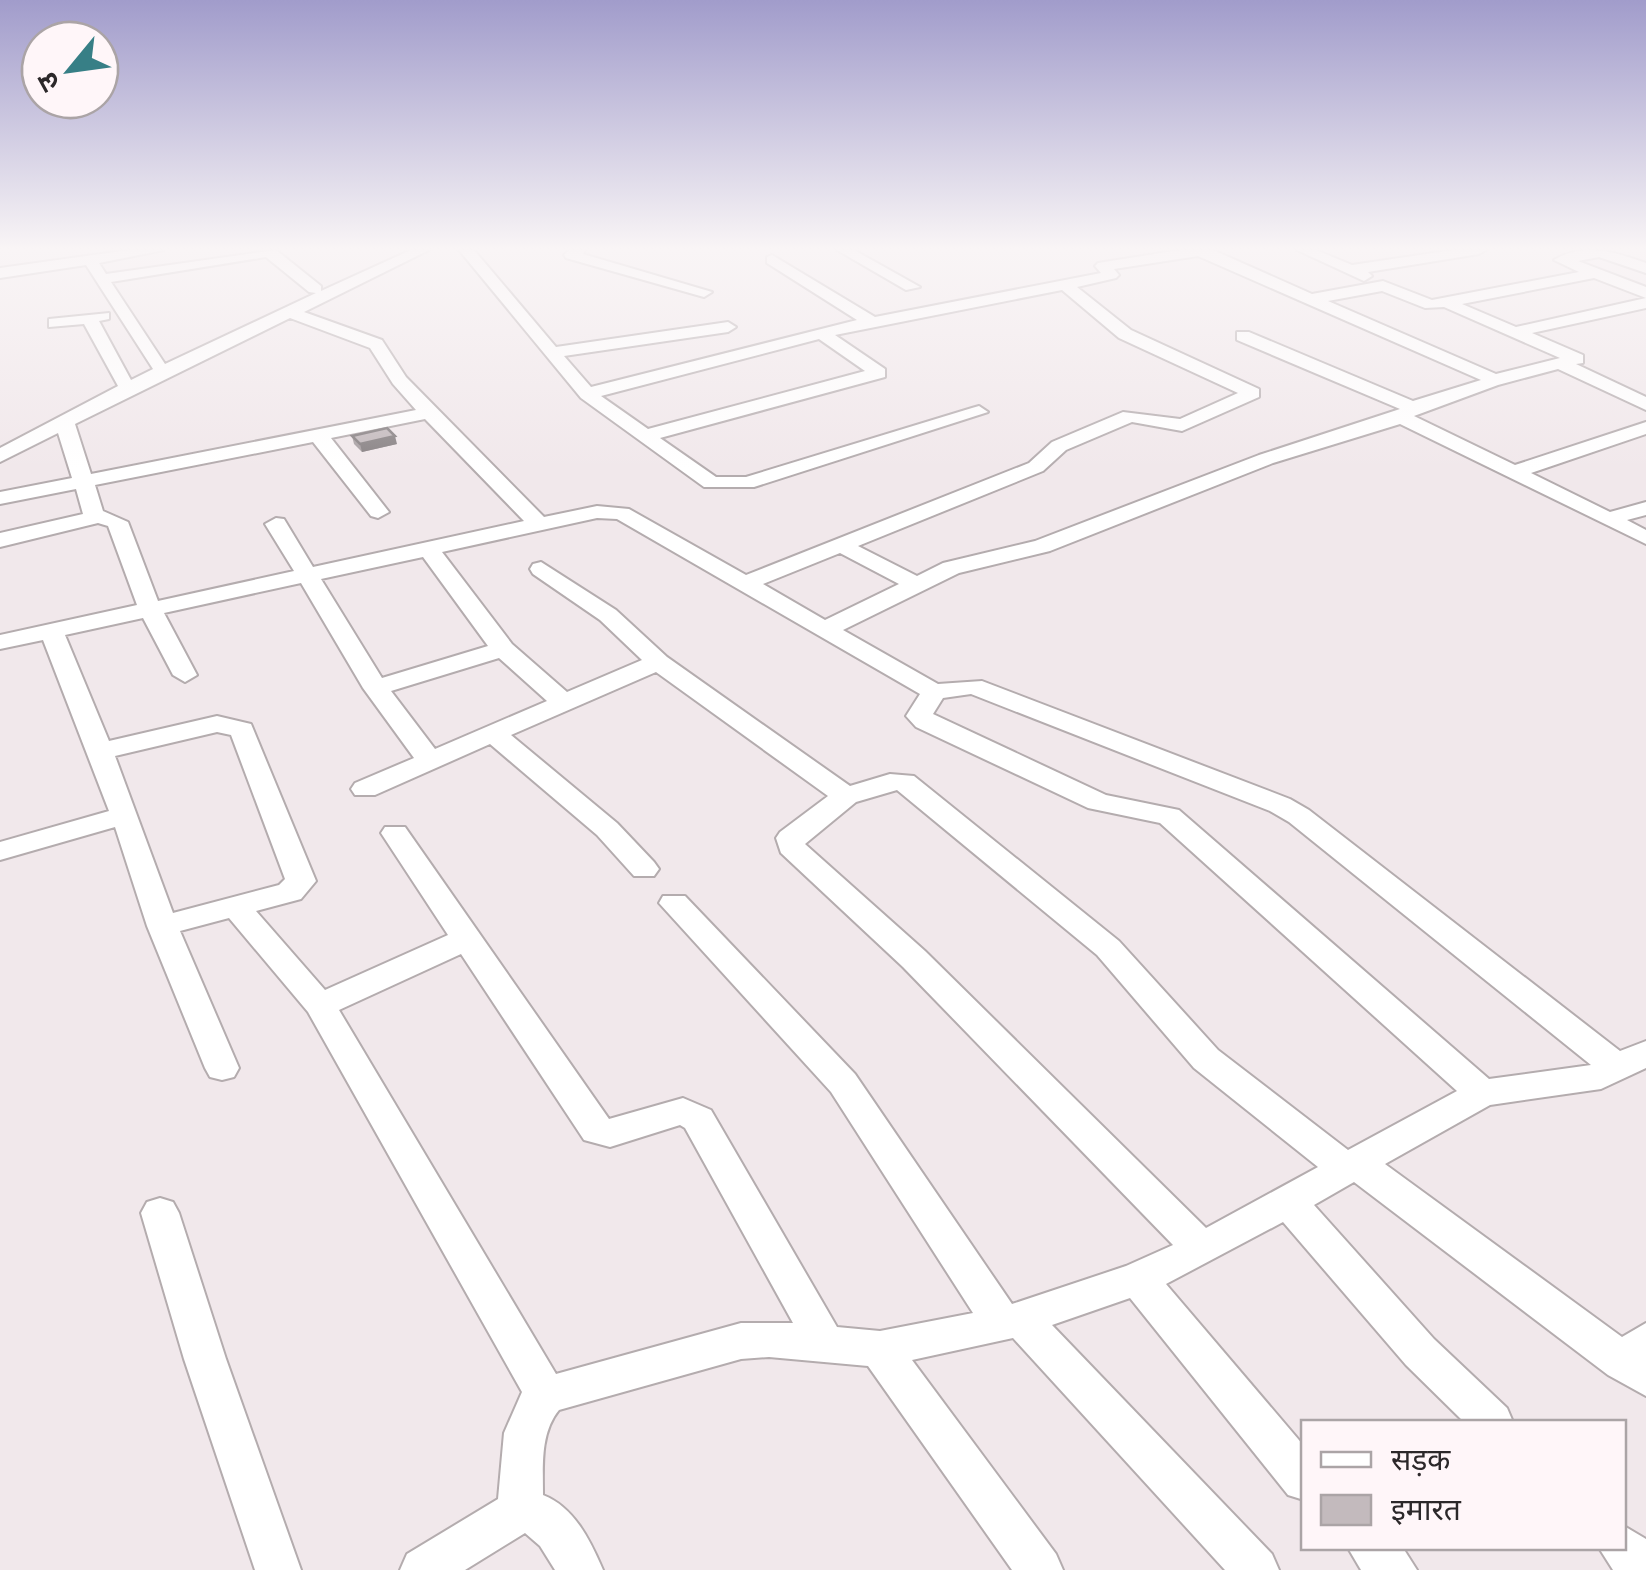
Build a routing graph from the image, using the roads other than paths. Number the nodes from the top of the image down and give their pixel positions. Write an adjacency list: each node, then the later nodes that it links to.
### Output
1 (91, 323): 20 (street)
2 (132, 323): 18 (street)
3 (245, 323): 18 (street)
4 (260, 323): 28 (street)
5 (322, 323): 27 (street)
6 (526, 323): 16 (street)
7 (872, 323): 14 (street)
8 (1112, 323): 45 (street)
9 (1365, 323): 19 (street)
10 (1495, 323): 13 (street)
11 (1554, 323): 13 (street)
12 (728, 326): 16 (street)
13 (1515, 332): 17 (street)
14 (822, 334): 21 (street); 31 (street)
15 (1243, 336): 26 (street)
16 (550, 353): 21 (street)
17 (1561, 364): 19 (street); 22 (street)
18 (157, 366): 20 (street)
19 (1492, 380): 26 (street)
20 (123, 382): 32 (street)
21 (587, 394): 31 (street)
22 (1624, 394): 23 (street); 24 (street)
23 (1646, 394)
24 (1646, 404)
25 (980, 412): 31 (street)
26 (1407, 412): 34 (street); 50 (street)
27 (429, 414): 30 (street); 42 (street)
28 (64, 421): 33 (street); 35 (street)
29 (1646, 428): 34 (street)
30 (318, 435): 35 (street); 38 (street)
31 (644, 436)
32 (0, 446)
33 (0, 456)
34 (1511, 473): 40 (street)
35 (82, 482): 36 (street); 39 (street)
36 (0, 498)
37 (1646, 508): 40 (street)
38 (378, 512)
39 (96, 517): 44 (street); 51 (street)
40 (1608, 520): 43 (street)
41 (276, 524): 48 (street)
42 (541, 526): 46 (street); 49 (street)
43 (1646, 538)
44 (0, 540)
45 (844, 548): 49 (street); 50 (street)
46 (430, 550): 48 (street); 55 (street)
47 (542, 570): 56 (street)
48 (310, 576): 51 (street); 58 (street)
49 (746, 584): 52 (street)
50 (916, 584): 52 (street)
51 (150, 610): 53 (street); 57 (street)
52 (826, 628): 59 (street)
53 (51, 631): 54 (street); 62 (street)
54 (1, 635)
55 (503, 649): 58 (street); 60 (street)
56 (658, 662): 60 (street); 65 (street)
57 (185, 676)
58 (376, 688): 63 (street)
59 (934, 692): 75 (street); 77 (street)
60 (562, 700): 61 (street)
61 (494, 734): 63 (street); 69 (street)
62 (98, 752): 66 (street); 71 (street)
63 (432, 764): 64 (street)
64 (365, 789)
65 (846, 796): 78 (street); 81 (street)
66 (125, 814): 68 (street); 72 (street)
67 (395, 833): 73 (street)
68 (0, 851)
69 (644, 869)
70 (674, 904): 83 (street)
71 (237, 908): 72 (street); 74 (street)
72 (162, 926): 76 (street)
73 (466, 938): 74 (street); 84 (street)
74 (320, 1005): 87 (street)
75 (1632, 1061): 77 (street)
76 (222, 1068)
77 (1482, 1093): 78 (street)
78 (1351, 1166): 79 (street); 86 (street)
79 (1288, 1201): 81 (street); 88 (street)
80 (160, 1213): 94 (street)
81 (1202, 1249): 82 (street)
82 (1138, 1279): 83 (street); 89 (street)
83 (1011, 1321): 85 (street); 98 (street)
84 (826, 1345): 85 (street); 87 (street)
85 (880, 1349): 97 (street)
86 (1638, 1360)
87 (546, 1395): 90 (street)
88 (1490, 1420)
89 (1301, 1476)
90 (520, 1511): 95 (street); 96 (street)
91 (1373, 1550): 99 (street)
92 (1624, 1550): 93 (street)
93 (1646, 1568)
94 (278, 1570)
95 (423, 1570)
96 (580, 1570)
97 (1040, 1570)
98 (1256, 1570)
99 (1394, 1570)

